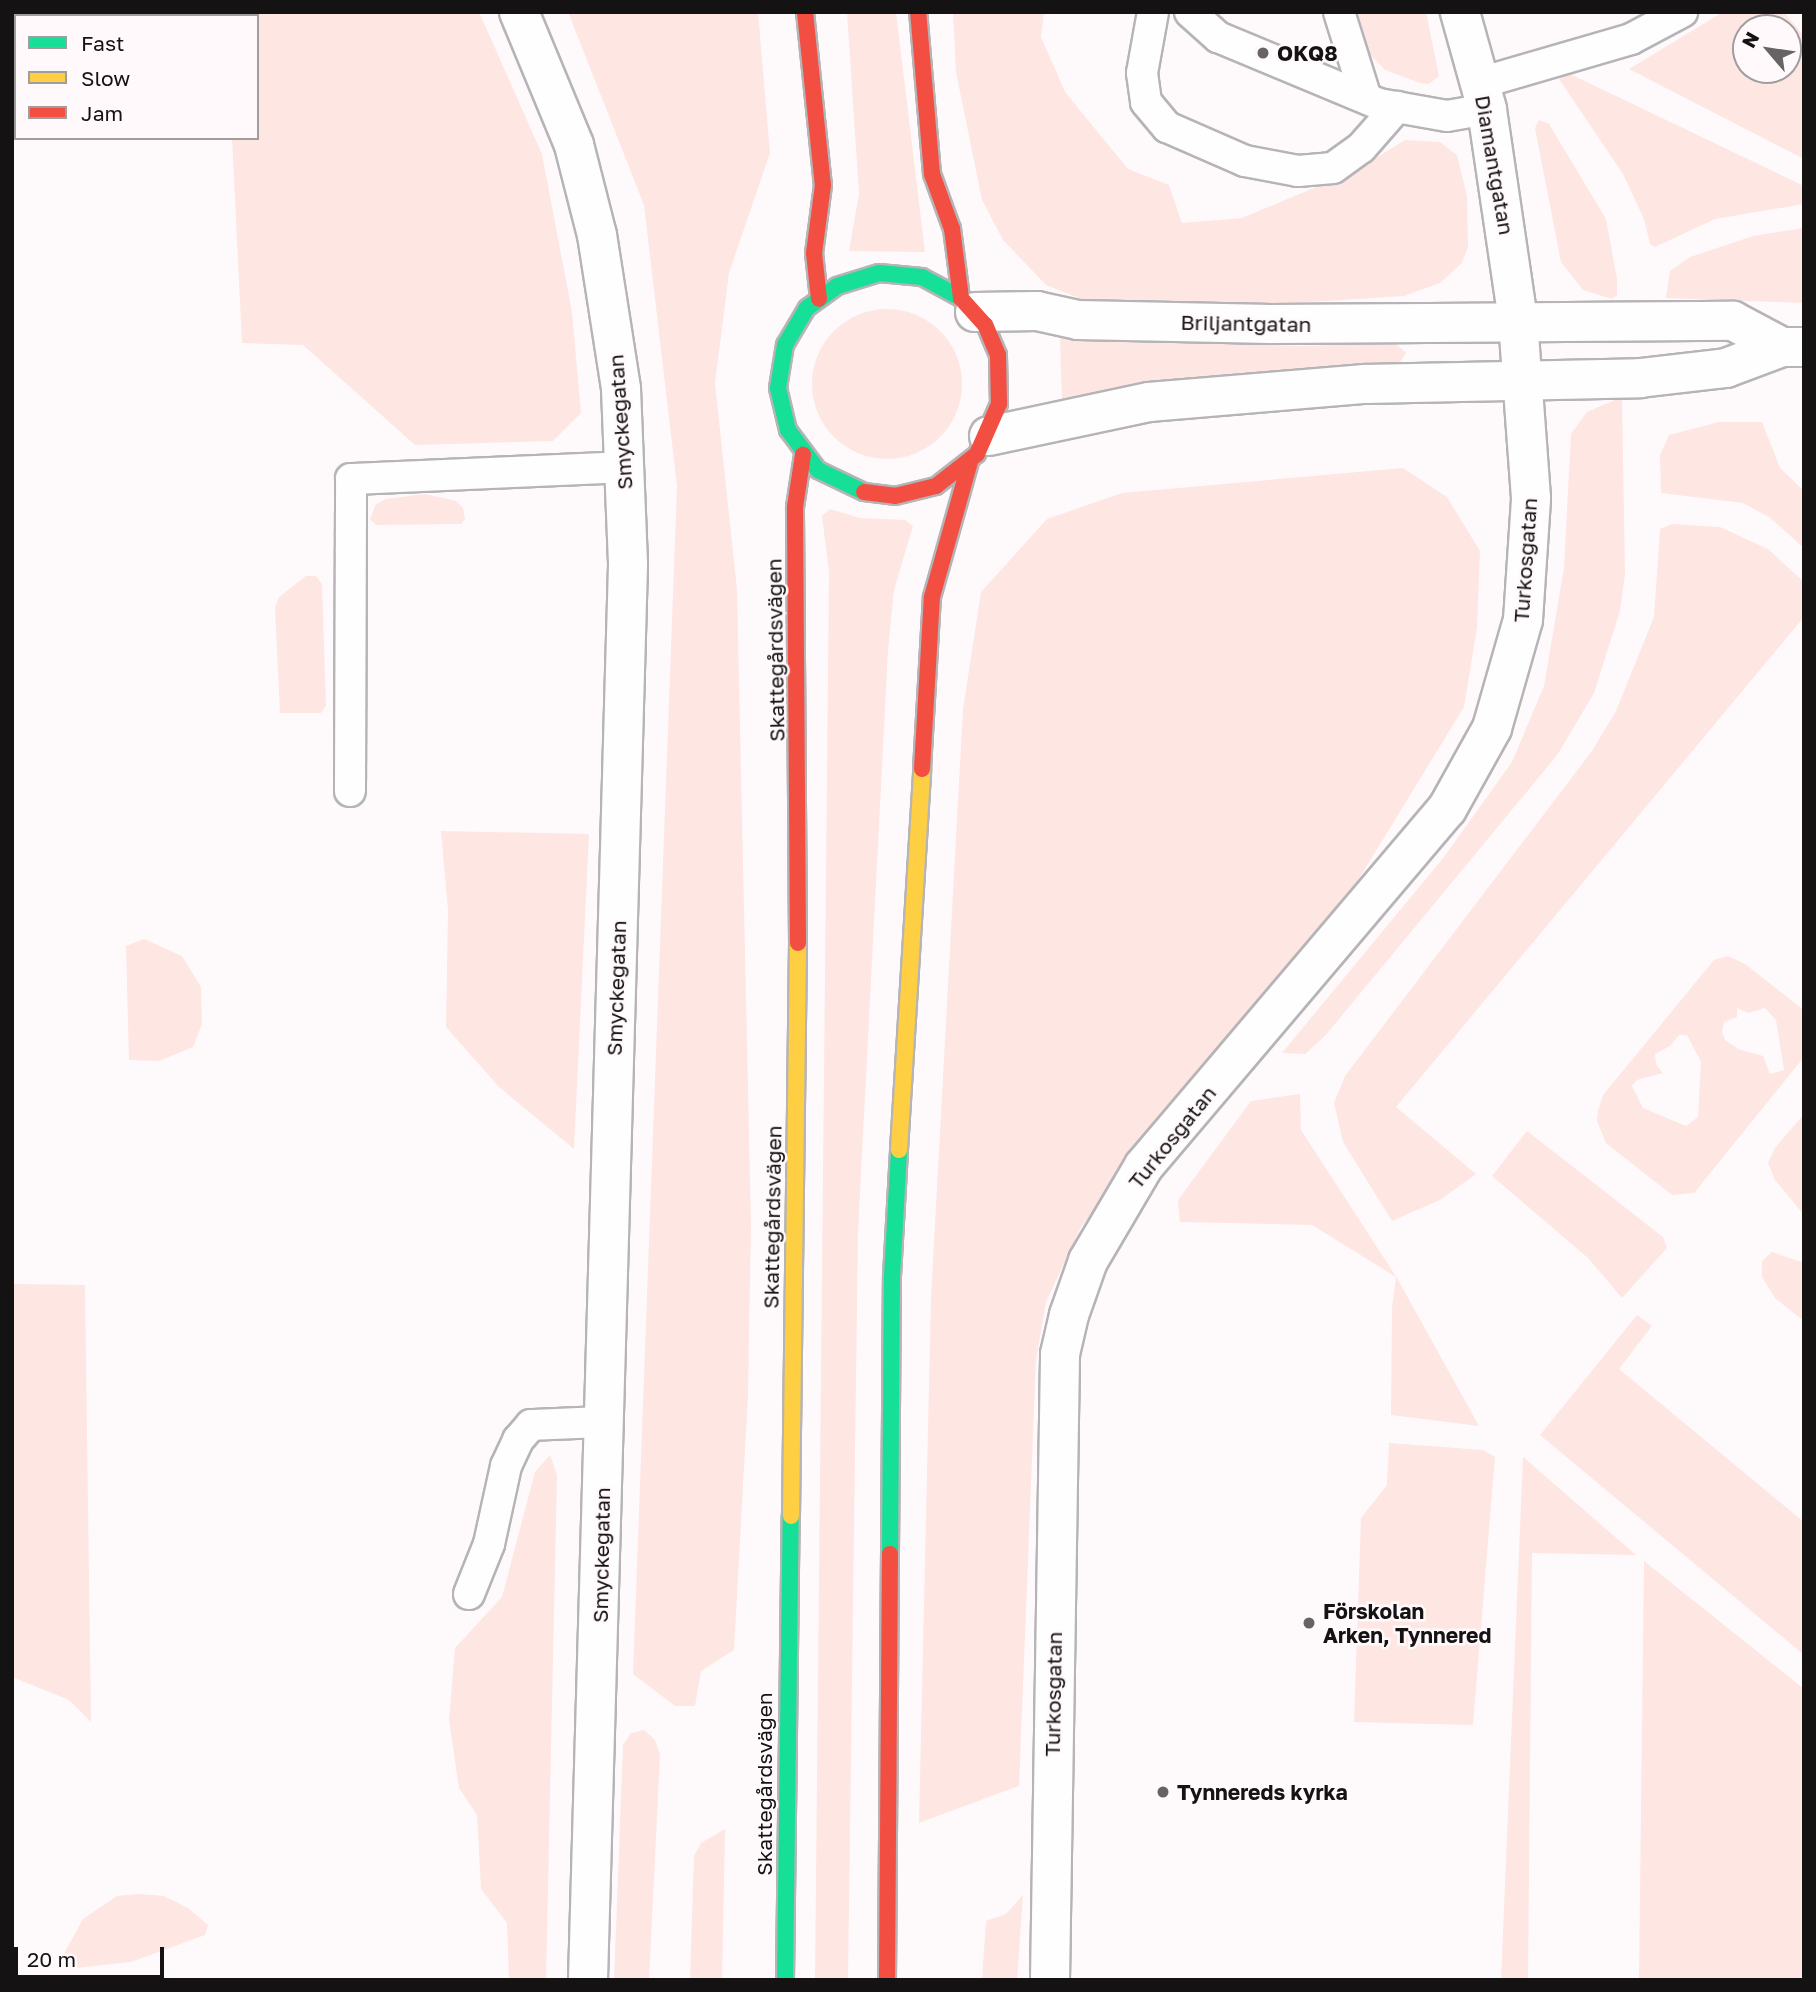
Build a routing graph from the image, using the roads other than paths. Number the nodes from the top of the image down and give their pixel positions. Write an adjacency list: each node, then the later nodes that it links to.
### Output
1 (519, 12): 19 (street, Smyckegatan)
2 (805, 12): 12 (street)
3 (918, 12): 13 (street)
4 (1153, 12): 11 (lane)
5 (1190, 12): 10 (lane)
6 (1339, 12): 10 (lane)
7 (1460, 12): 9 (street, Diamantgatan)
8 (1682, 12): 9 (lane)
9 (1484, 96): 11 (lane); 14 (street, Diamantgatan)
10 (1366, 98): 11 (lane)
11 (1397, 107)
12 (818, 299): 13 (street); 18 (street)
13 (968, 305): 14 (street, Briljantgatan); 17 (street)
14 (1518, 320): 15 (street, Briljantgatan); 16 (street)
15 (1793, 347): 16 (street, Briljantgatan)
16 (1523, 380): 17 (street, Briljantgatan); 26 (street, Turkosgatan)
17 (979, 449): 18 (street); 25 (street)
18 (803, 455): 24 (street, Skattegårdsvägen)
19 (624, 467): 20 (lane); 21 (street, Smyckegatan)
20 (350, 791)
21 (604, 1422): 22 (lane); 23 (street, Smyckegatan)
22 (469, 1594)
23 (588, 1980)
24 (785, 1980)
25 (887, 1980)
26 (1050, 1980)

